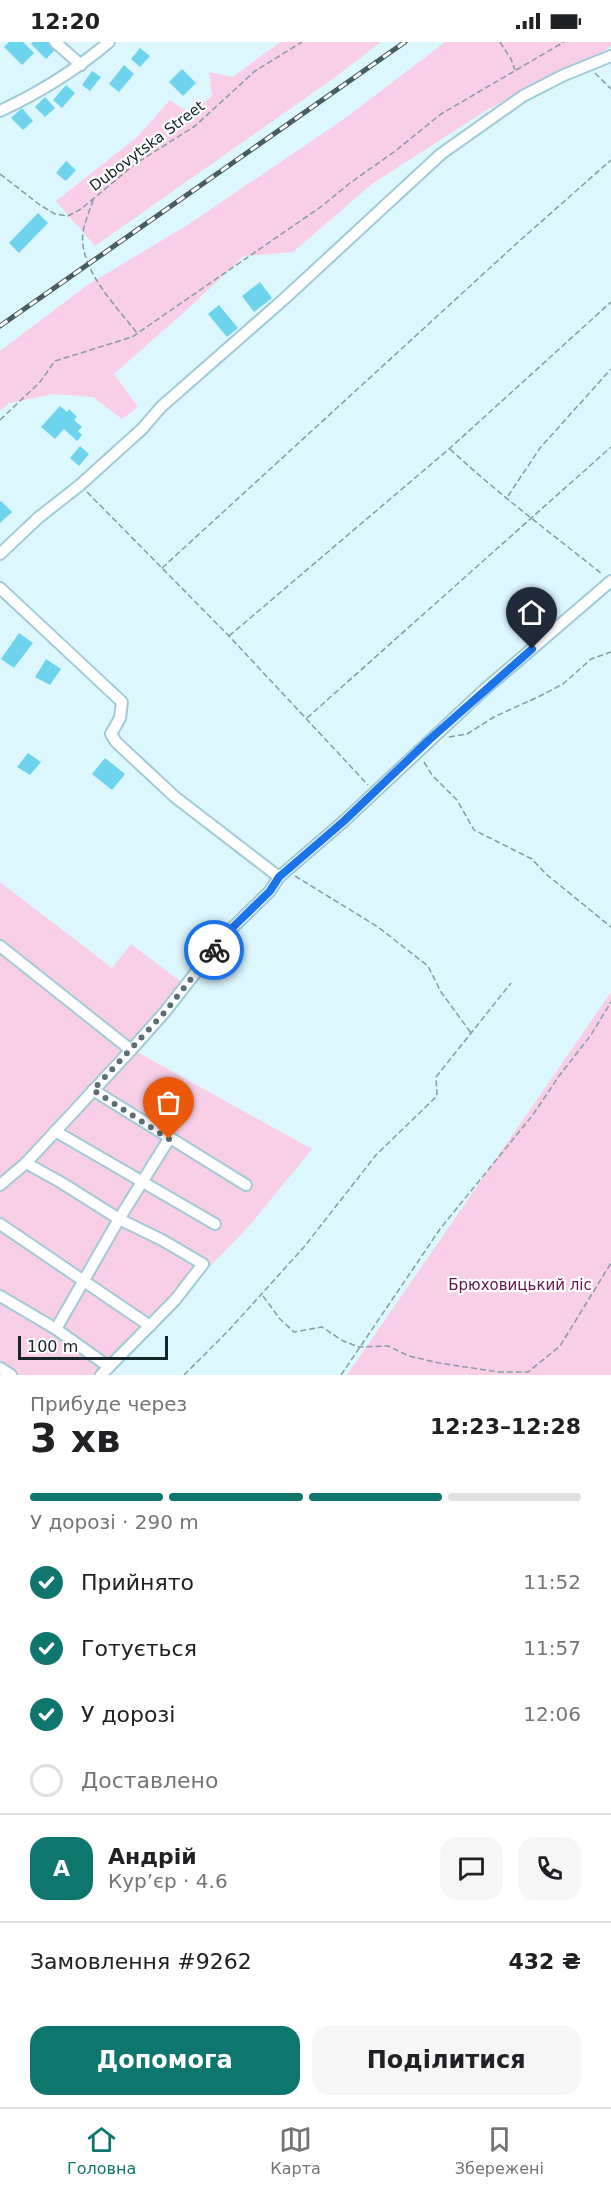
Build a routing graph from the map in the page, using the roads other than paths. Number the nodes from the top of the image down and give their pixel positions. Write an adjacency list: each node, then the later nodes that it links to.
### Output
1 (55, 42): 4 (street)
2 (109, 42): 4 (street)
3 (611, 56): 6 (street)
4 (81, 65): 5 (street)
5 (0, 111)
6 (0, 554)
7 (611, 581): 9 (street)
8 (0, 588): 9 (street)
9 (283, 874): 11 (street)
10 (0, 946): 11 (street)
11 (131, 1050): 12 (street)
12 (93, 1090): 13 (street); 14 (street)
13 (56, 1131): 15 (street); 16 (street)
14 (169, 1139): 16 (street); 18 (street)
15 (26, 1163): 17 (street); 19 (street)
16 (142, 1181): 19 (street); 21 (street)
17 (0, 1185)
18 (246, 1185)
19 (118, 1219): 22 (street); 24 (street)
20 (0, 1224): 22 (street)
21 (215, 1224)
22 (84, 1281): 24 (street); 25 (street)
23 (0, 1296): 25 (street)
24 (150, 1326): 27 (street)
25 (56, 1329): 27 (street)
26 (0, 1368): 28 (street)
27 (105, 1371)
28 (11, 1375)

